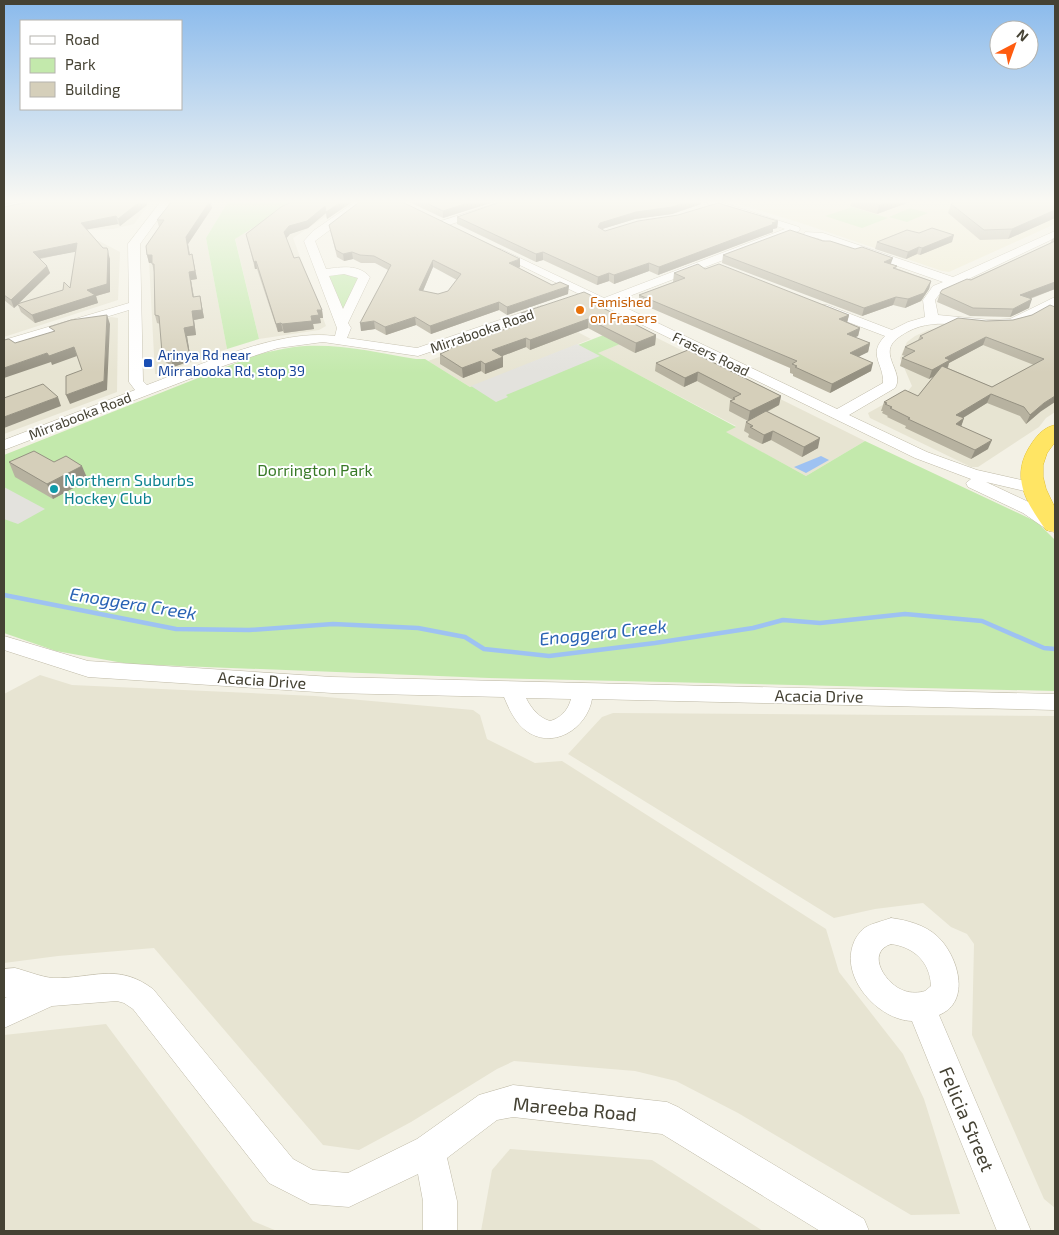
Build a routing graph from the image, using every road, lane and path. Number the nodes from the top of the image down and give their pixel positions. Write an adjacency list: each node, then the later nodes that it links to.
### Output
1 (134, 258): 15 (street)
2 (316, 258): 8 (street)
3 (512, 258): 11 (street, Frasers Road)
4 (717, 258): 10 (street)
5 (885, 258): 9 (street)
6 (1004, 258): 9 (street)
7 (723, 268): 10 (street)
8 (321, 272): 17 (street); 17 (street)
9 (953, 281): 16 (street)
10 (634, 292): 12 (street)
11 (587, 294): 12 (street, Frasers Road); 19 (street, Mirrabooka Road)
12 (604, 302): 22 (street, Frasers Road)
13 (1055, 302): 16 (street)
14 (810, 303): 18 (street)
15 (135, 304): 20 (street); 21 (street)
16 (932, 318): 18 (street)
17 (342, 323): 19 (street)
18 (894, 335): 22 (street)
19 (340, 340): 21 (street, Mirrabooka Road)
20 (4, 344)
21 (144, 391): 24 (street, Mirrabooka Road)
22 (838, 415): 26 (street, Frasers Road)
23 (1055, 432): 25 (highway)
24 (4, 445)
25 (1033, 461): 26 (street, Frasers Road); 27 (highway)
26 (960, 474): 27 (street, Frasers Road); 28 (street)
27 (1045, 493): 28 (highway)
28 (1055, 526)
29 (8, 649): 30 (street, Acacia Drive)
30 (513, 690): 31 (street, Acacia Drive); 31 (street)
31 (582, 691): 32 (street, Acacia Drive)
32 (1055, 702)
33 (4, 983): 34 (street, Mareeba Road)
34 (51, 992): 36 (street, Mareeba Road); 37 (street, Mareeba Road)
35 (921, 1007): 40 (street, Felicia Street)
36 (4, 1013)
37 (429, 1151): 38 (street); 39 (street, Mareeba Road)
38 (440, 1231)
39 (852, 1231)
40 (1014, 1231)

